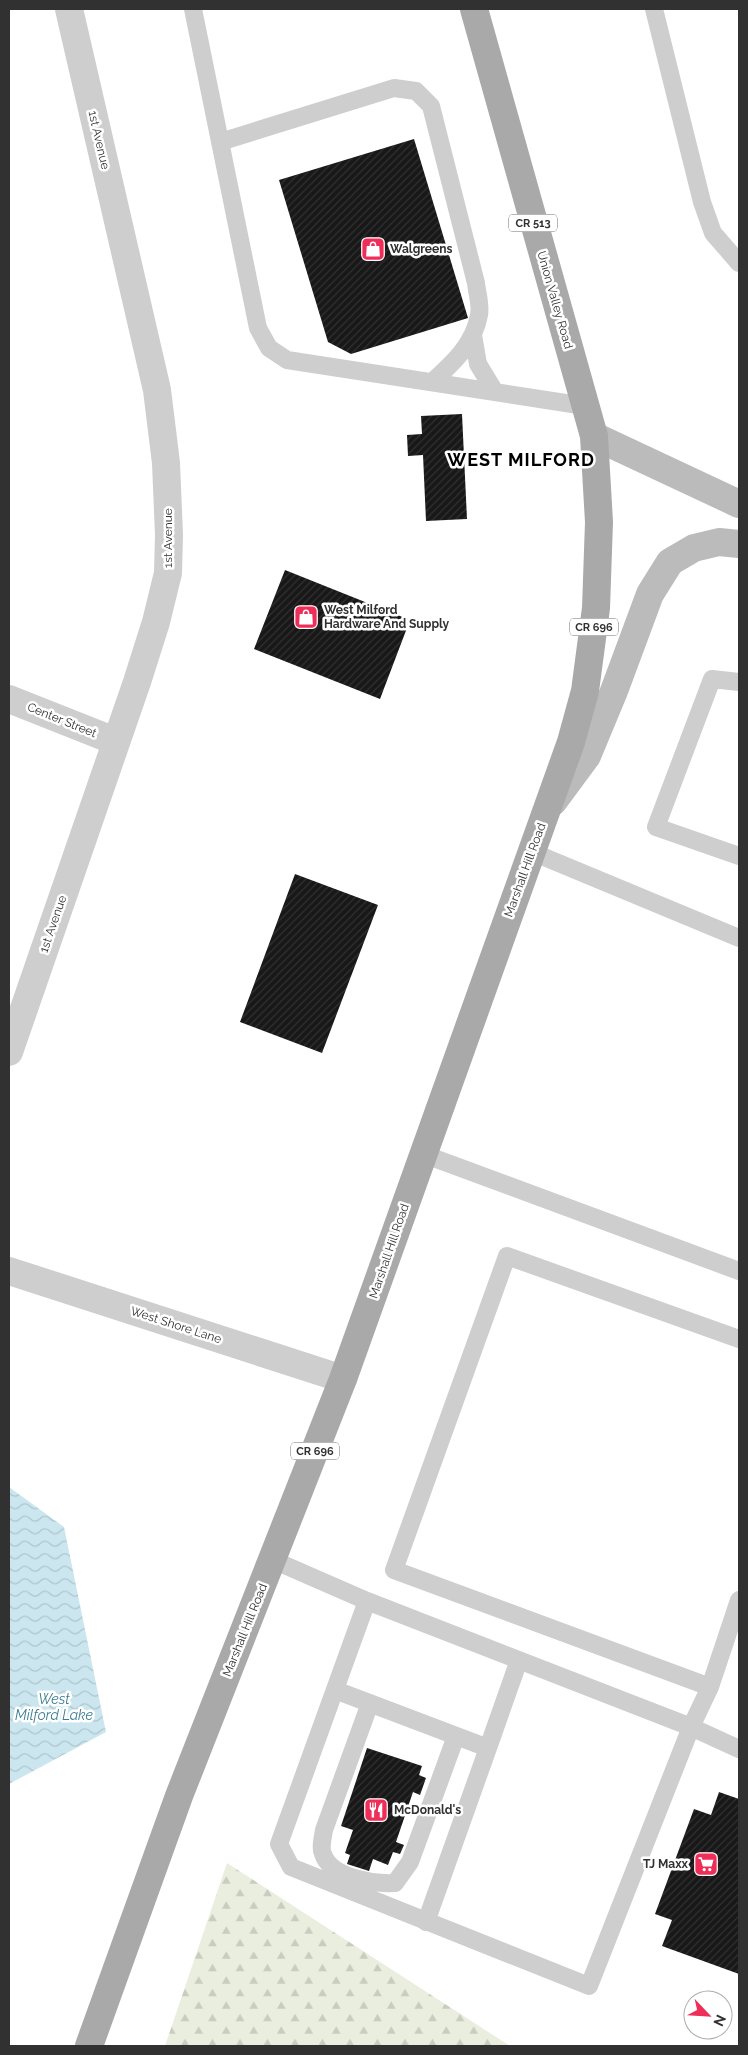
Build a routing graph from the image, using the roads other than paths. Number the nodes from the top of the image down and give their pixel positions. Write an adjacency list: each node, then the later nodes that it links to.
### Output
1 (69, 9): 16 (street, 1st Avenue)
2 (193, 9): 5 (lane)
3 (474, 9): 10 (main road, Union Valley Road / CR 513)
4 (654, 9): 6 (lane)
5 (220, 142): 7 (lane); 8 (lane)
6 (739, 263)
7 (473, 335): 8 (lane); 9 (lane)
8 (432, 382): 9 (lane)
9 (495, 392): 10 (lane)
10 (585, 406): 11 (main road, Union Valley Road / CR 513)
11 (594, 436): 12 (main road); 17 (main road, Marshall Hill Road / CR 696)
12 (739, 504)
13 (739, 544): 17 (main road)
14 (739, 682): 19 (lane)
15 (9, 698): 16 (street, Center Street)
16 (115, 741): 21 (street, 1st Avenue)
17 (546, 811): 18 (main road, Marshall Hill Road)
18 (532, 852): 20 (lane); 22 (main road, Marshall Hill Road / CR 696)
19 (739, 856)
20 (739, 938)
21 (9, 1052)
22 (423, 1154): 23 (lane); 26 (main road, Marshall Hill Road / CR 696)
23 (739, 1270)
24 (9, 1271): 26 (street, West Shore Lane)
25 (739, 1339): 31 (lane)
26 (343, 1379): 27 (main road, Marshall Hill Road / CR 696)
27 (273, 1560): 29 (lane); 39 (main road, Marshall Hill Road / CR 696)
28 (739, 1600): 31 (lane)
29 (367, 1601): 30 (lane); 32 (lane)
30 (520, 1660): 34 (lane); 36 (lane)
31 (710, 1687): 34 (lane)
32 (335, 1690): 33 (lane); 38 (lane)
33 (370, 1703): 35 (lane); 35 (lane)
34 (691, 1727): 37 (lane); 38 (lane)
35 (456, 1736): 36 (lane)
36 (488, 1748): 38 (lane)
37 (739, 1749)
38 (426, 1922)
39 (89, 2046)

